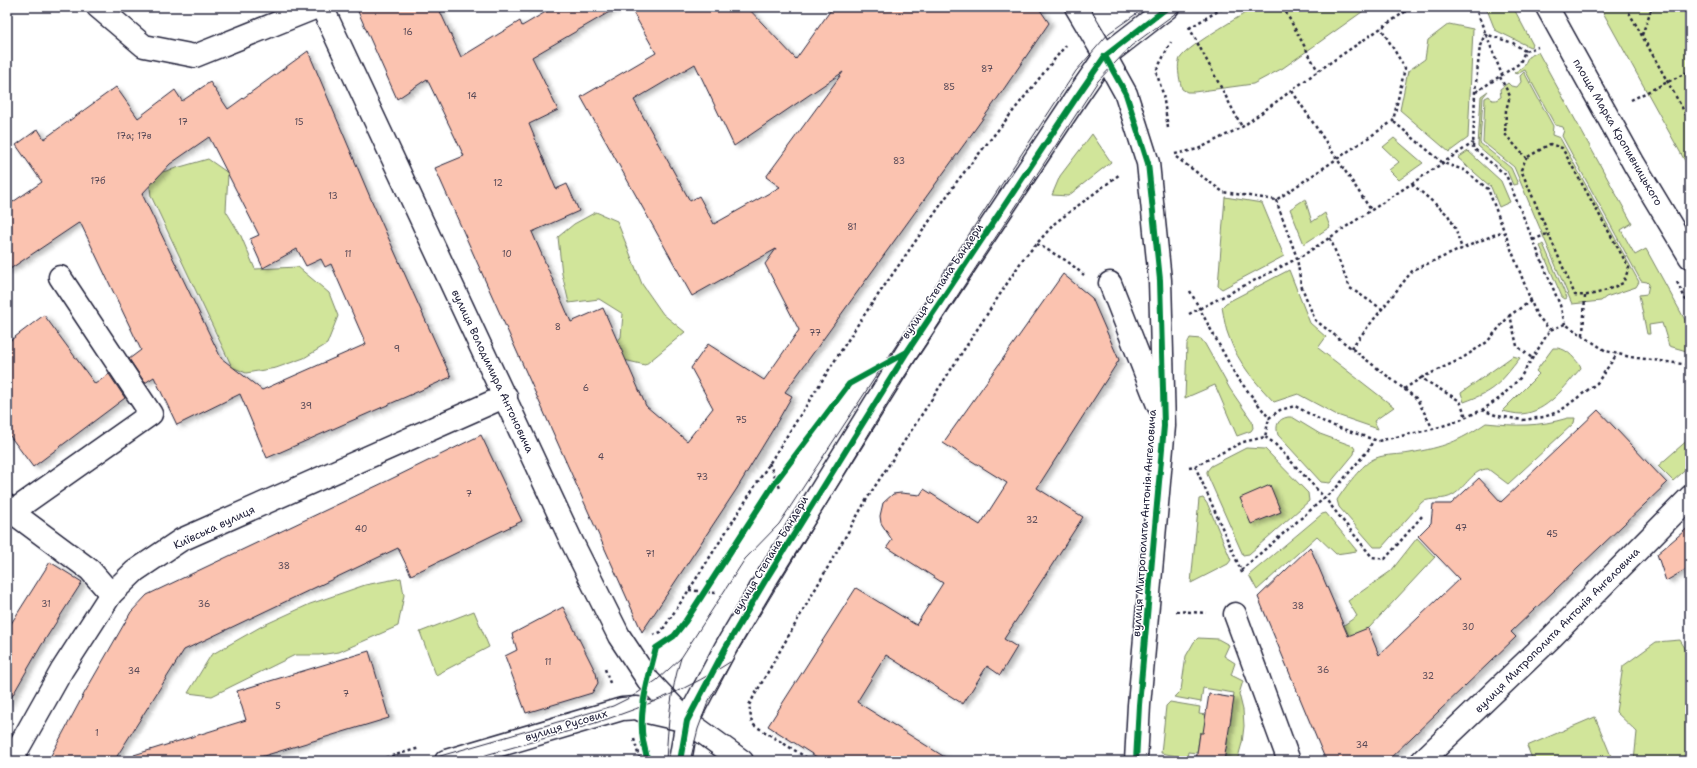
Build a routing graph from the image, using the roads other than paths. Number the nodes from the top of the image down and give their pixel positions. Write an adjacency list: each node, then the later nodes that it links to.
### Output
1 (98, 7): 2 (main road)
2 (316, 7)
3 (322, 7): 11 (main road, вулиця Володимира Антоновича)
4 (1076, 7): 7 (main road, вулиця Митрополита Антонія Ангеловича)
5 (1168, 7): 7 (main road, вулиця Степана Бандери)
6 (1547, 7): 8 (main road, площа Марка Кропивницького)
7 (1105, 56): 12 (main road, вулиця Митрополита Антонія Ангеловича); 17 (main road, вулиця Степана Бандери)
8 (1690, 257)
9 (60, 277): 14 (main road)
10 (1110, 283): 12 (main road)
11 (506, 396): 15 (main road, Київська вулиця); 17 (main road, вулиця Володимира Антоновича)
12 (1163, 420): 22 (main road, вулиця Митрополита Антонія Ангеловича)
13 (1690, 497): 24 (main road, вулиця Митрополита Антонія Ангеловича)
14 (9, 509): 15 (main road)
15 (111, 594): 18 (main road, Київська вулиця)
16 (1235, 614): 23 (main road)
17 (687, 721): 19 (main road, вулиця Русових); 20 (main road, вулиця Степана Бандери); 21 (main road)
18 (11, 761)
19 (446, 761)
20 (680, 761)
21 (742, 761)
22 (1136, 761)
23 (1289, 761)
24 (1422, 761)

